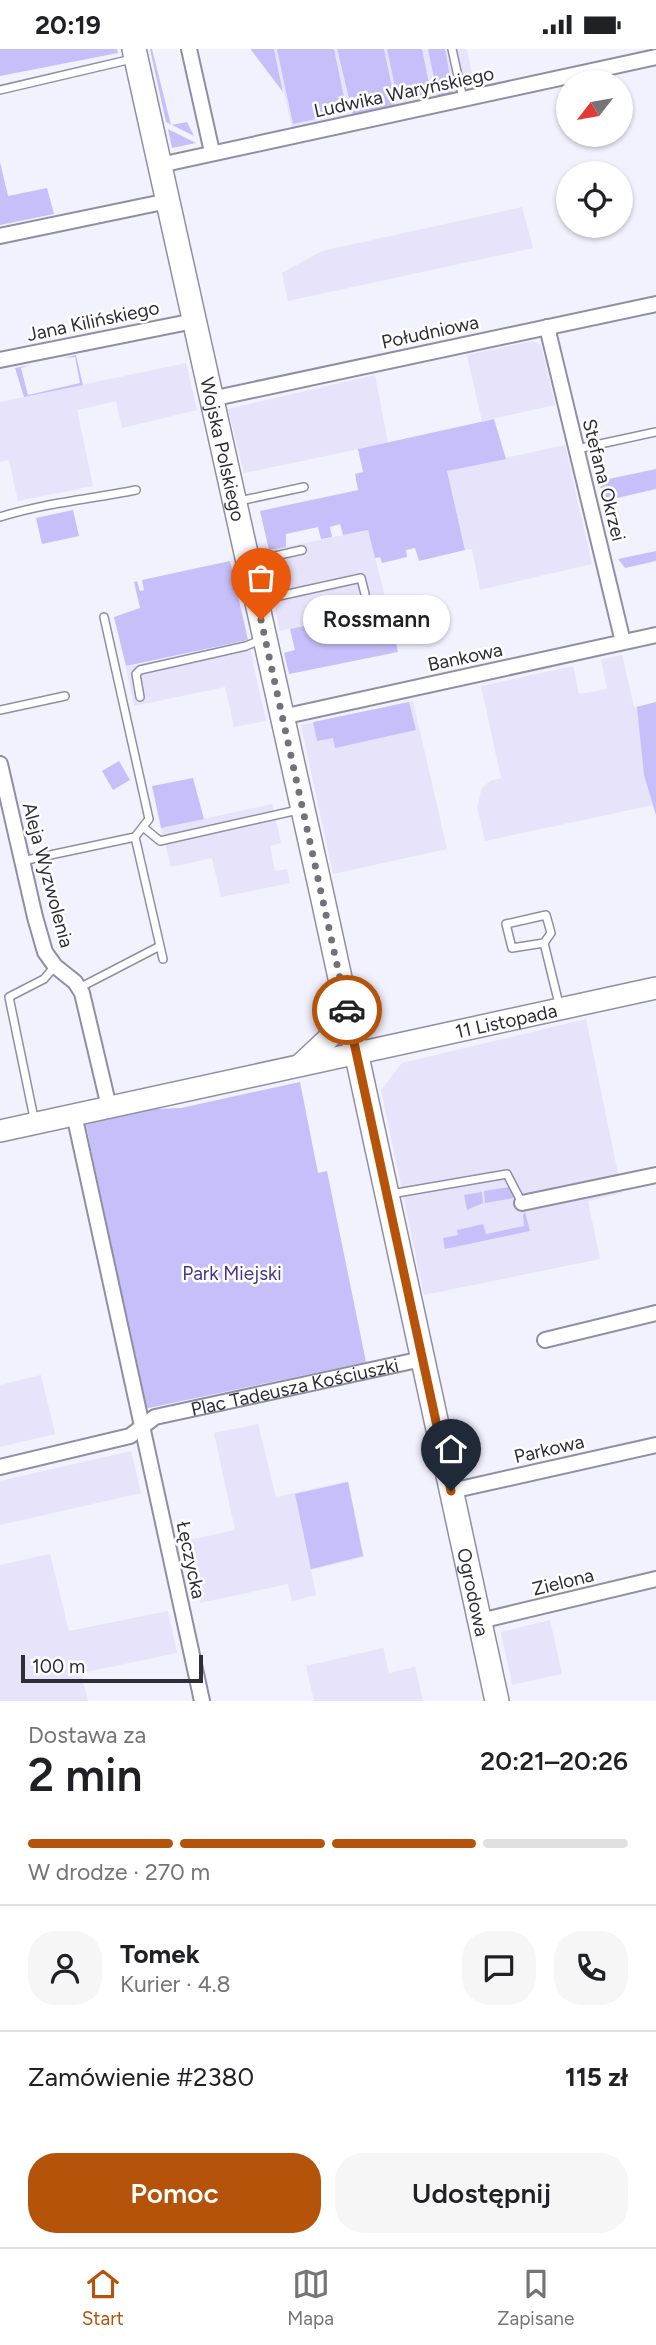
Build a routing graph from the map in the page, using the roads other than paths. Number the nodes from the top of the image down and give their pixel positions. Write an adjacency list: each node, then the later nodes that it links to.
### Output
1 (189, 49): 7 (street)
2 (452, 49): 6 (lane)
3 (135, 54): 5 (lane); 8 (main road, Wojska Polskiego)
4 (656, 57): 6 (street, Ludwika Waryńskiego)
5 (0, 90)
6 (463, 99): 7 (street, Ludwika Waryńskiego)
7 (212, 152): 8 (street, Ludwika Waryńskiego)
8 (160, 165): 9 (main road, Wojska Polskiego)
9 (168, 201): 10 (street); 12 (main road, Wojska Polskiego)
10 (0, 236)
11 (656, 304): 13 (street, Południowa)
12 (194, 321): 14 (street, Jana Kilińskiego); 15 (main road, Wojska Polskiego)
13 (547, 327): 15 (street, Południowa); 17 (street, Stefana Okrzei)
14 (0, 360)
15 (211, 398): 20 (main road, Wojska Polskiego)
16 (656, 432): 17 (lane)
17 (577, 449): 29 (street, Stefana Okrzei)
18 (304, 487): 20 (lane)
19 (136, 490): 21 (lane)
20 (234, 502): 23 (main road, Wojska Polskiego)
21 (0, 517)
22 (302, 550): 23 (lane)
23 (248, 562): 25 (main road, Wojska Polskiego)
24 (365, 594): 25 (lane)
25 (257, 601): 28 (main road, Wojska Polskiego)
26 (104, 618): 36 (lane)
27 (656, 635): 29 (street, Bankowa)
28 (265, 639): 31 (lane); 33 (main road, Wojska Polskiego)
29 (623, 642): 33 (street, Bankowa)
30 (65, 696): 32 (lane)
31 (140, 697)
32 (0, 710)
33 (282, 717): 35 (main road, Wojska Polskiego)
34 (0, 764): 38 (street, Aleja Wyzwolenia)
35 (302, 809): 36 (lane); 45 (main road, Wojska Polskiego)
36 (143, 827): 37 (lane)
37 (135, 837): 38 (lane); 40 (lane)
38 (22, 861): 42 (street, Aleja Wyzwolenia)
39 (544, 943): 39 (lane); 46 (lane)
40 (160, 946): 41 (lane); 43 (lane)
41 (163, 959)
42 (55, 966): 43 (street, Aleja Wyzwolenia); 51 (lane)
43 (79, 988): 49 (street)
44 (656, 988): 46 (main road, 11 Listopada)
45 (346, 1008): 47 (main road, Wojska Polskiego); 48 (main road)
46 (560, 1009): 47 (main road, 11 Listopada)
47 (356, 1054): 48 (main road); 54 (main road, Plac Tadeusza Kościuszki)
48 (300, 1066): 49 (main road)
49 (109, 1107): 50 (main road)
50 (74, 1114): 51 (main road); 59 (street)
51 (35, 1123): 52 (main road)
52 (0, 1131)
53 (656, 1175): 55 (street)
54 (387, 1195): 55 (lane); 58 (main road, Plac Tadeusza Kościuszki)
55 (522, 1203)
56 (656, 1314): 57 (street)
57 (545, 1340)
58 (422, 1359): 59 (street, Plac Tadeusza Kościuszki); 62 (main road, Ogrodowa)
59 (142, 1427): 61 (street, Plac Tadeusza Kościuszki); 65 (street, Łęczycka)
60 (656, 1445): 62 (street, Parkowa)
61 (0, 1467)
62 (451, 1491): 64 (main road, Ogrodowa)
63 (656, 1579): 64 (street, Zielona)
64 (480, 1621): 66 (main road, Ogrodowa)
65 (202, 1701)
66 (497, 1701)

